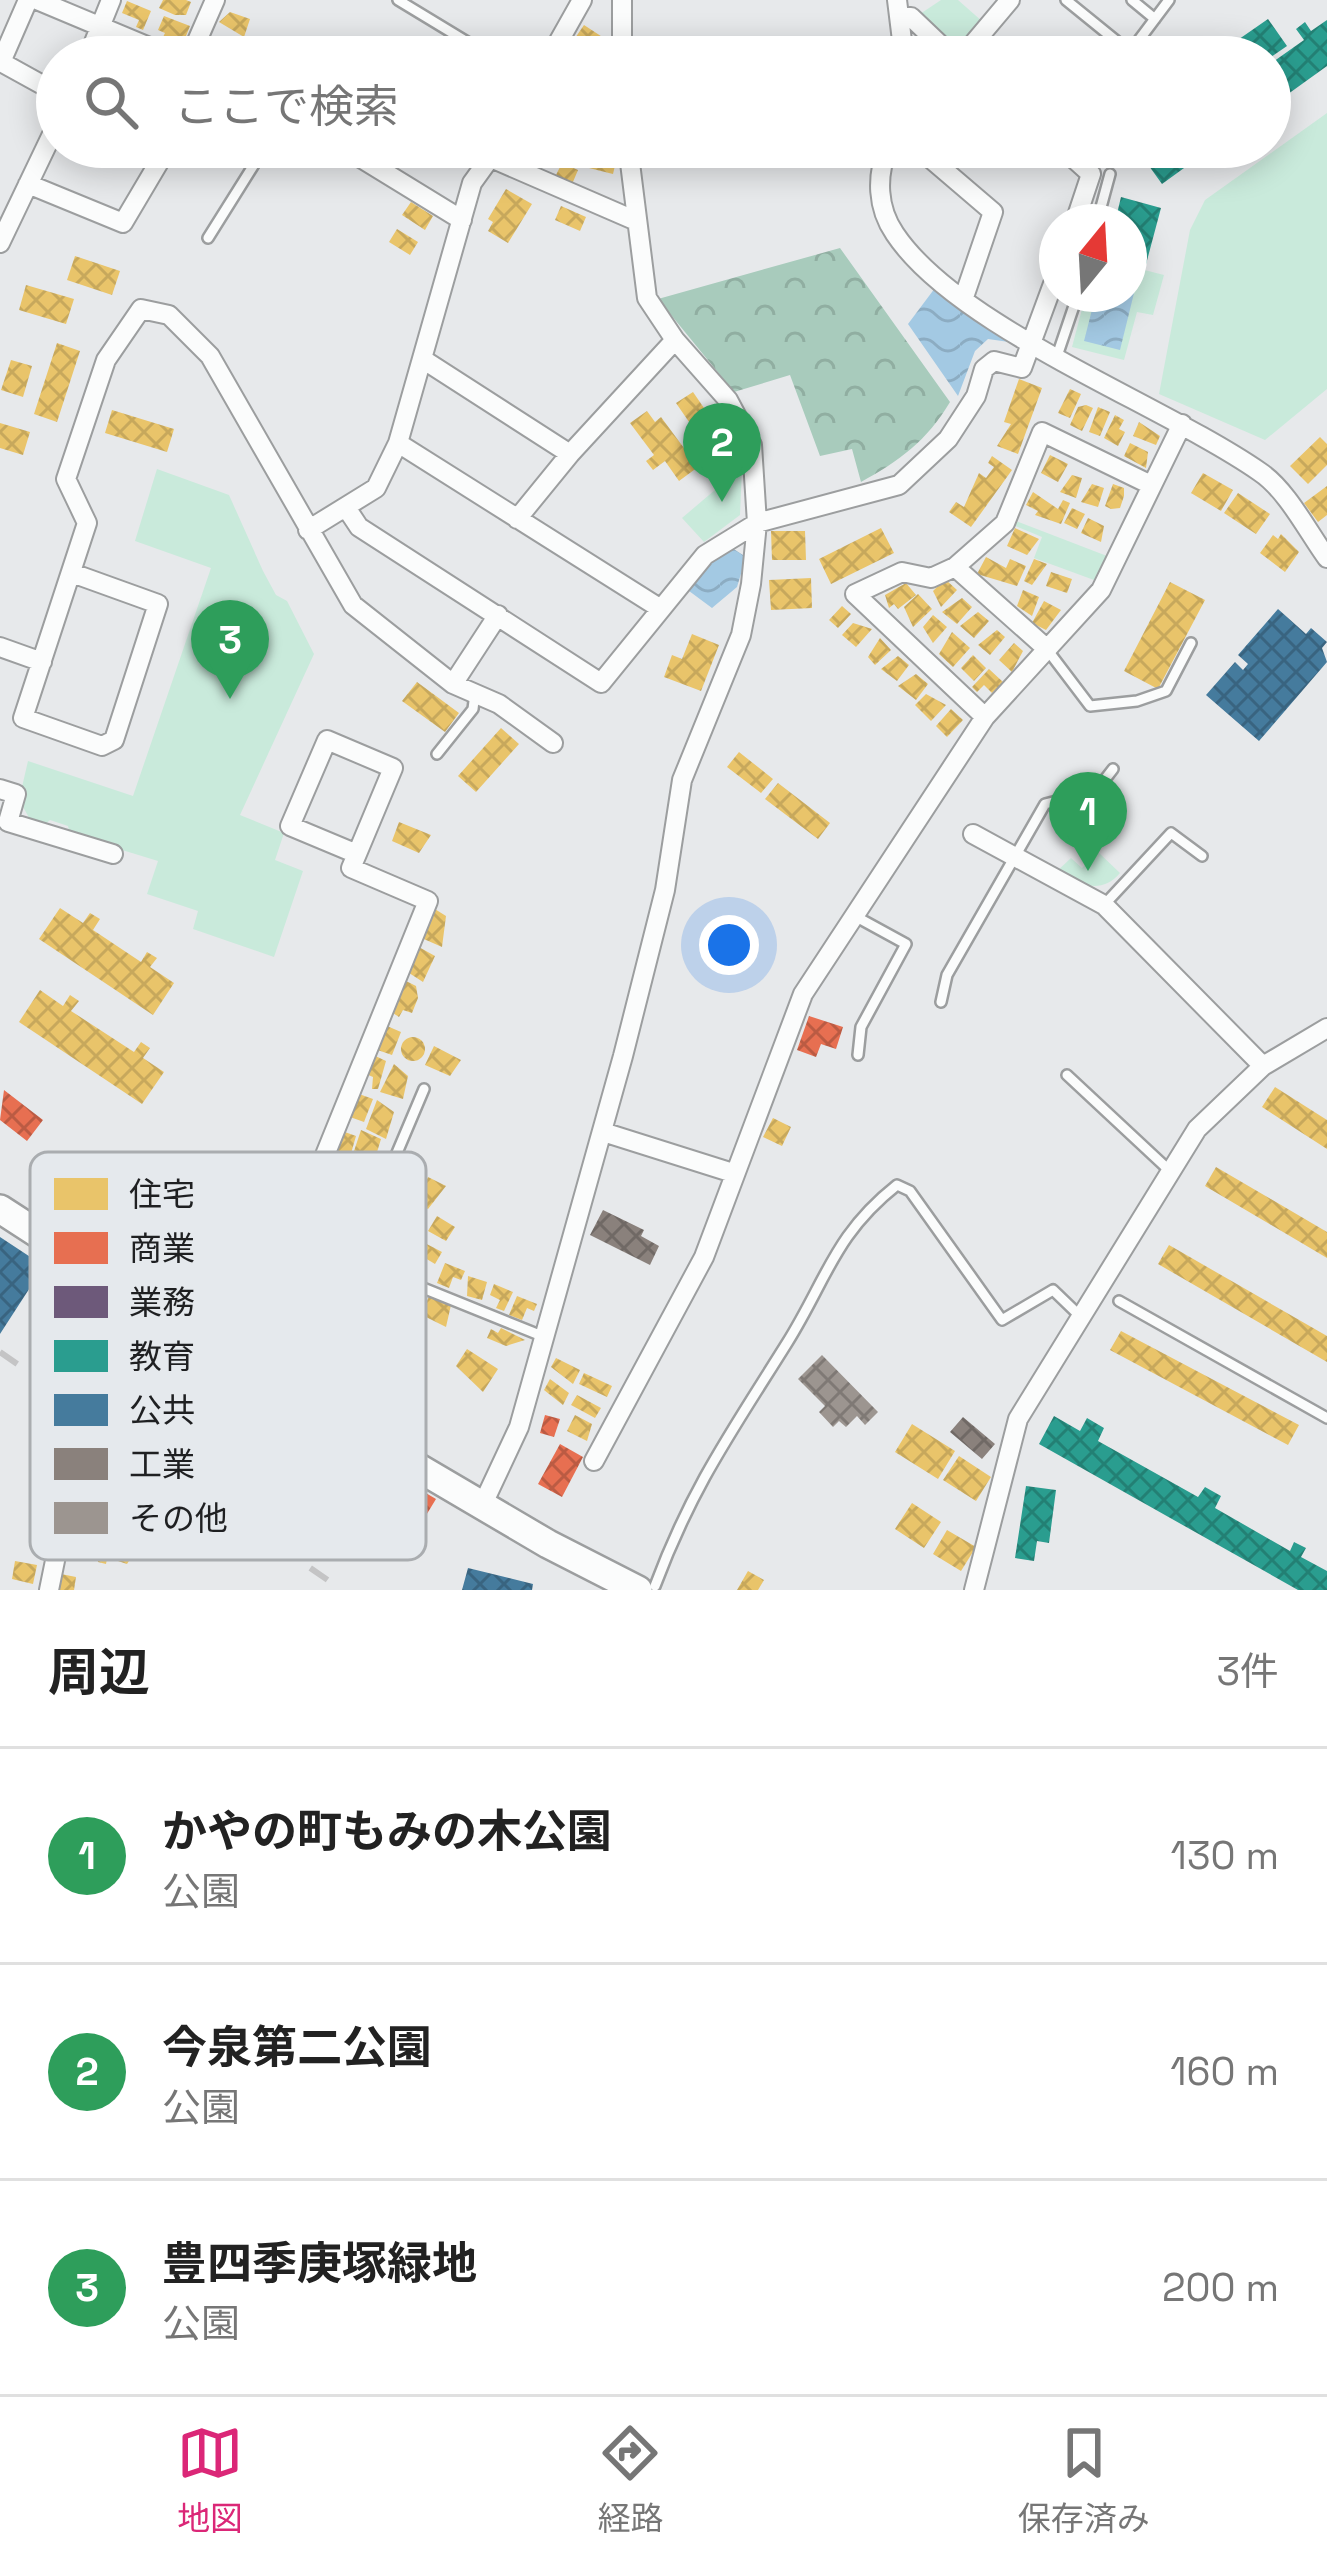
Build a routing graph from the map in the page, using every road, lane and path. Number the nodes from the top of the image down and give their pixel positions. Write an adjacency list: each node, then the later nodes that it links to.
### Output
1 (32, 0): 13 (street); 24 (street)
2 (111, 0): 13 (street)
3 (215, 0): 16 (street)
4 (398, 0): 17 (lane)
5 (582, 0): 18 (street)
6 (622, 0): 19 (street)
7 (1010, 0): 21 (street)
8 (1066, 0): 22 (lane)
9 (1132, 0): 12 (lane)
10 (1169, 0): 12 (lane)
11 (899, 9): 20 (street)
12 (1155, 19): 23 (lane)
13 (101, 26): 14 (street); 15 (street)
14 (97, 36)
15 (124, 36)
16 (199, 36)
17 (457, 36)
18 (562, 36)
19 (622, 36)
20 (933, 36)
21 (977, 36)
22 (1110, 36)
23 (1142, 36)
24 (36, 81)
25 (36, 167): 36 (street)
26 (156, 168): 36 (street)
27 (253, 168): 41 (lane)
28 (377, 168): 39 (street)
29 (483, 168): 39 (street)
30 (527, 168): 40 (street)
31 (630, 168): 40 (street)
32 (882, 168): 43 (street)
33 (942, 168): 43 (street)
34 (1084, 168): 37 (street)
35 (1110, 174): 38 (lane)
36 (28, 184): 42 (street)
37 (1081, 204)
38 (1102, 204)
39 (462, 220): 49 (street)
40 (634, 220): 46 (street)
41 (208, 238)
42 (0, 243)
43 (964, 297): 47 (street)
44 (1044, 312): 47 (street)
45 (1072, 312): 48 (lane)
46 (675, 340): 52 (street); 56 (street)
47 (1033, 343): 48 (street); 56 (street)
48 (1058, 356): 50 (street)
49 (424, 360): 51 (street); 52 (street)
50 (1182, 424): 53 (street); 58 (street)
51 (398, 443): 54 (street); 55 (street)
52 (570, 454): 55 (street)
53 (1149, 484): 59 (street); 65 (street)
54 (347, 509): 57 (street); 62 (street)
55 (517, 519): 61 (street)
56 (757, 524): 61 (street); 87 (street)
57 (308, 530): 60 (street); 67 (street)
58 (1327, 558)
59 (955, 567): 65 (street); 69 (street)
60 (71, 573): 66 (street); 66 (street)
61 (661, 609): 62 (street)
62 (498, 615): 67 (street)
63 (1192, 644): 65 (lane)
64 (0, 647): 66 (street)
65 (1046, 648): 69 (street)
66 (42, 662)
67 (453, 684): 68 (street)
68 (476, 693): 70 (street); 71 (lane)
69 (985, 717): 80 (street)
70 (553, 743)
71 (436, 754)
72 (1113, 770): 78 (lane)
73 (0, 789): 75 (street)
74 (973, 834): 78 (street)
75 (113, 854)
76 (357, 854): 76 (street); 88 (street)
77 (1202, 856): 79 (lane)
78 (1011, 859): 79 (street); 81 (lane)
79 (1104, 905): 84 (street)
80 (853, 915): 83 (lane); 91 (street)
81 (941, 1002)
82 (1327, 1028): 84 (street)
83 (859, 1054)
84 (1263, 1066): 90 (street)
85 (1066, 1075): 90 (lane)
86 (424, 1089): 89 (lane)
87 (603, 1132): 91 (street); 97 (street)
88 (326, 1152)
89 (397, 1152)
90 (1172, 1172): 96 (street)
91 (733, 1174): 99 (street)
92 (0, 1209): 93 (main road)
93 (30, 1228)
94 (426, 1289): 97 (lane)
95 (1119, 1300): 98 (lane)
96 (1082, 1317): 104 (lane); 106 (street)
97 (542, 1336): 101 (street)
98 (1327, 1418)
99 (594, 1461)
100 (426, 1473): 101 (main road)
101 (482, 1506): 103 (main road)
102 (55, 1560): 105 (street)
103 (600, 1580): 104 (main road)
104 (646, 1588)
105 (49, 1590)
106 (974, 1590)

